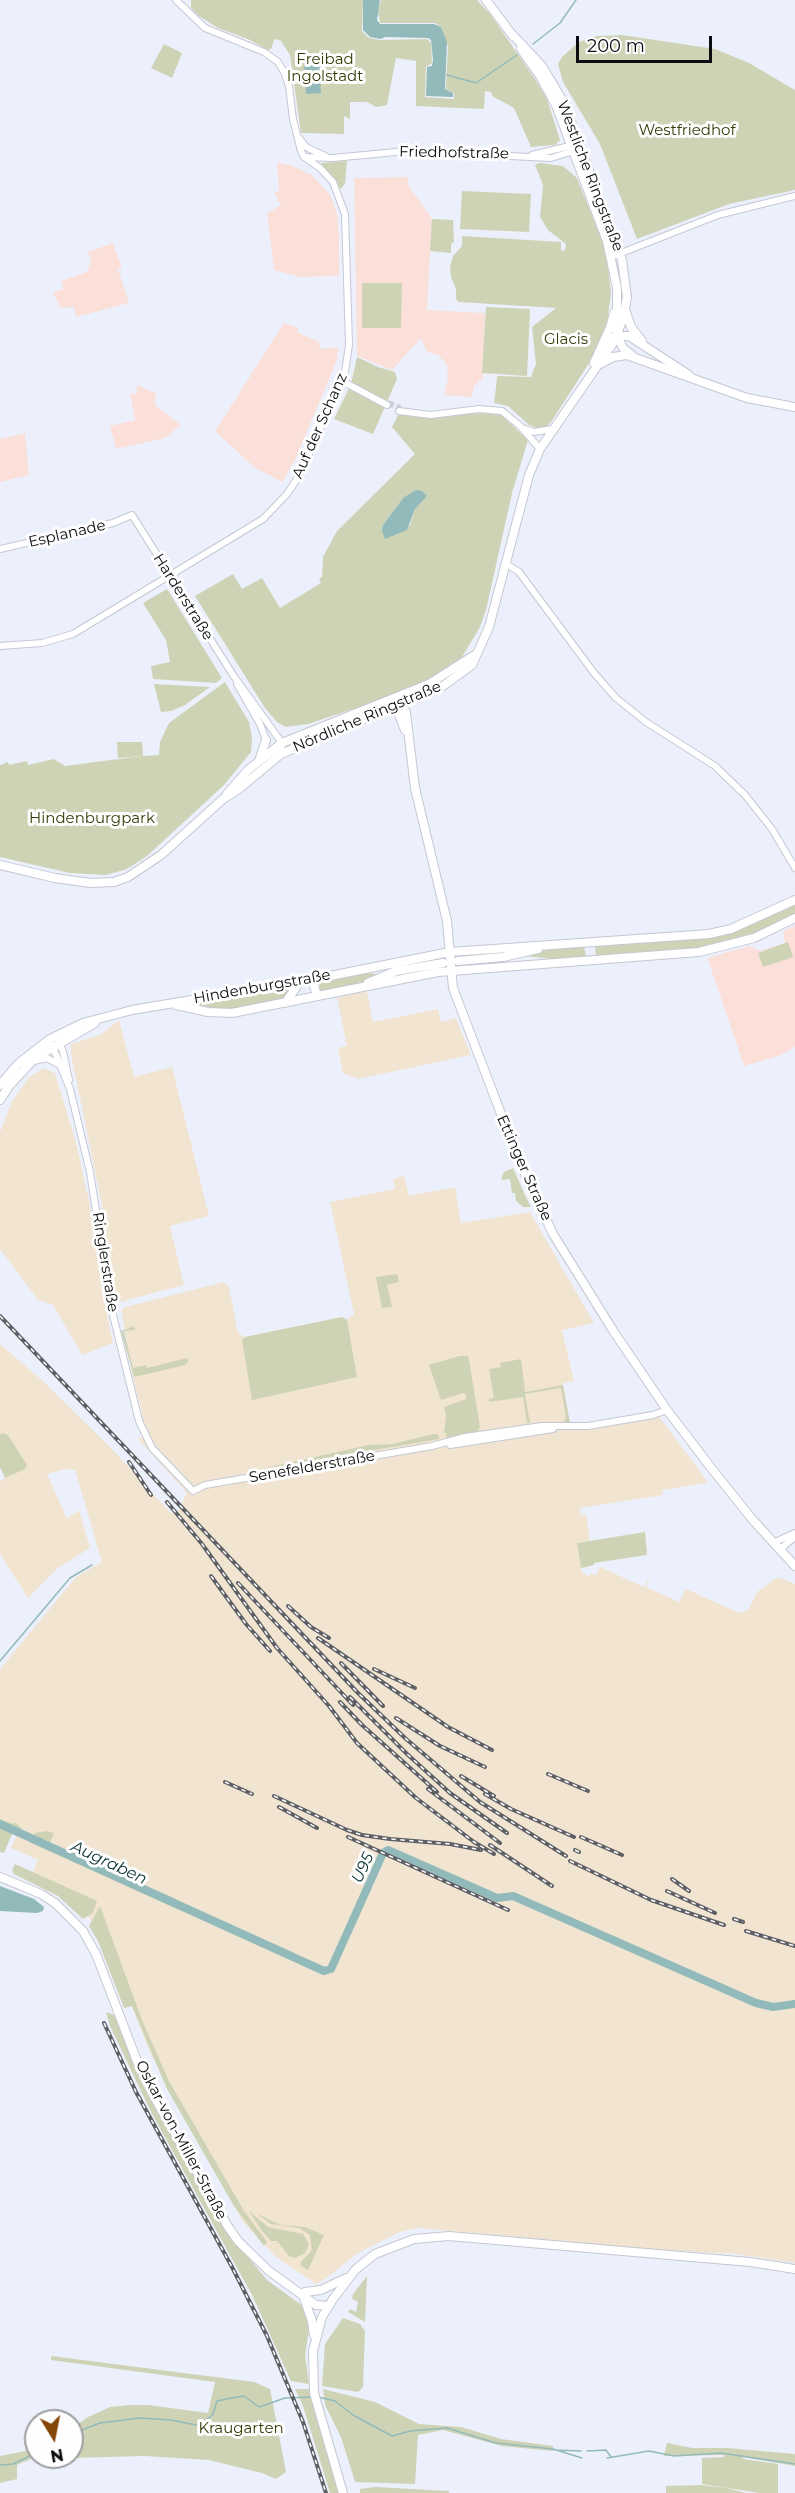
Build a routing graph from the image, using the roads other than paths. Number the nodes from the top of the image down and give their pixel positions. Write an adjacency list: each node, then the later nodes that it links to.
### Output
1 (176, 0): 3 (street)
2 (486, 0): 4 (main road, Westliche Ringstraße)
3 (296, 134): 5 (street); 6 (street)
4 (575, 148): 6 (street, Friedhofstraße); 8 (main road, Westliche Ringstraße); 9 (main road, Westliche Ringstraße)
5 (304, 157): 6 (street, Friedhofstraße); 19 (street, Auf der Schanz)
6 (333, 158)
7 (795, 196): 8 (street)
8 (620, 255): 9 (street); 11 (main road, Westliche Ringstraße)
9 (611, 256): 10 (main road, Westliche Ringstraße)
10 (618, 294): 12 (main road, Westliche Ringstraße); 13 (main road, Westliche Ringstraße)
11 (625, 310): 12 (main road, Westliche Ringstraße); 14 (main road)
12 (616, 336): 13 (main road); 14 (main road); 15 (main road); 16 (main road, Westliche Ringstraße)
13 (603, 343): 17 (main road, Westliche Ringstraße)
14 (644, 344): 18 (main road)
15 (633, 357): 16 (main road); 18 (main road)
16 (596, 367): 17 (main road, Westliche Ringstraße)
17 (587, 378): 24 (main road, Westliche Ringstraße)
18 (695, 380): 21 (main road)
19 (342, 381): 20 (street); 29 (street, Auf der Schanz)
20 (388, 404)
21 (795, 407)
22 (400, 409): 23 (street)
23 (520, 426): 24 (street); 25 (street)
24 (553, 429): 25 (main road, Westliche Ringstraße)
25 (540, 449): 28 (main road, Nördliche Ringstraße)
26 (132, 515): 27 (street, Esplanade); 29 (street, Harderstraße)
27 (0, 549)
28 (505, 563): 31 (main road, Nördliche Ringstraße); 42 (street)
29 (170, 576): 30 (street, Auf der Schanz); 32 (street, Harderstraße)
30 (0, 646)
31 (478, 653): 33 (main road, Nördliche Ringstraße); 34 (main road, Nördliche Ringstraße)
32 (235, 678): 35 (street, Harderstraße); 36 (street, Harderstraße)
33 (395, 698): 34 (main road); 36 (main road, Nördliche Ringstraße)
34 (399, 705): 38 (main road, Nördliche Ringstraße); 46 (main road, Ettinger Straße)
35 (266, 740): 37 (main road); 39 (main road)
36 (282, 742): 37 (main road, Nördliche Ringstraße); 38 (street)
37 (272, 749): 38 (main road); 39 (main road, Nördliche Ringstraße)
38 (281, 754): 40 (main road, Nördliche Ringstraße)
39 (259, 760): 40 (main road, Nördliche Ringstraße)
40 (223, 799): 41 (main road, Nördliche Ringstraße)
41 (0, 865)
42 (795, 868)
43 (795, 900): 45 (main road)
44 (795, 918): 49 (main road)
45 (547, 945): 46 (main road, Hindenburgstraße); 47 (main road)
46 (450, 952): 51 (main road, Ettinger Straße); 52 (main road, Hindenburgstraße)
47 (503, 957): 48 (main road); 49 (main road)
48 (458, 961)
49 (549, 962): 51 (main road, Hindenburgstraße)
50 (443, 963): 53 (main road, Hindenburgstraße)
51 (451, 970): 56 (main road, Hindenburgstraße); 68 (main road, Ettinger Straße)
52 (352, 971): 53 (main road, Hindenburgstraße); 54 (main road, Hindenburgstraße)
53 (396, 971): 56 (main road, Hindenburgstraße)
54 (312, 980): 55 (main road, Hindenburgstraße); 57 (main road)
55 (300, 982): 58 (main road); 59 (main road, Hindenburgstraße)
56 (362, 987): 57 (main road, Hindenburgstraße)
57 (317, 996): 58 (main road, Hindenburgstraße)
58 (285, 1003): 59 (main road, Hindenburgstraße)
59 (172, 1004): 60 (main road, Hindenburgstraße)
60 (54, 1041): 61 (main road, Hindenburgstraße); 62 (street, Ringlerstraße); 63 (main road, Hindenburgstraße); 66 (street, Ringlerstraße)
61 (30, 1062): 62 (street); 67 (main road, Hindenburgstraße)
62 (62, 1068): 66 (street, Ringlerstraße)
63 (8, 1075): 64 (street, Hindenburgstraße); 65 (main road, Hindenburgstraße)
64 (0, 1081)
65 (0, 1085)
66 (70, 1089): 69 (street, Ringlerstraße)
67 (0, 1100)
68 (667, 1410): 69 (street, Senefelderstraße); 72 (main road, Ettinger Straße)
69 (193, 1491)
70 (795, 1533): 72 (street)
71 (795, 1538): 72 (street)
72 (776, 1546): 73 (main road, Ettinger Straße)
73 (795, 1566)
74 (0, 1877): 77 (main road, Oskar-von-Miller-Straße)
75 (795, 2269): 76 (main road)
76 (350, 2275): 77 (main road); 78 (main road)
77 (304, 2294): 78 (main road, Oskar-von-Miller-Straße); 79 (main road)
78 (328, 2306): 79 (main road)
79 (315, 2340): 80 (main road)
80 (343, 2493)

